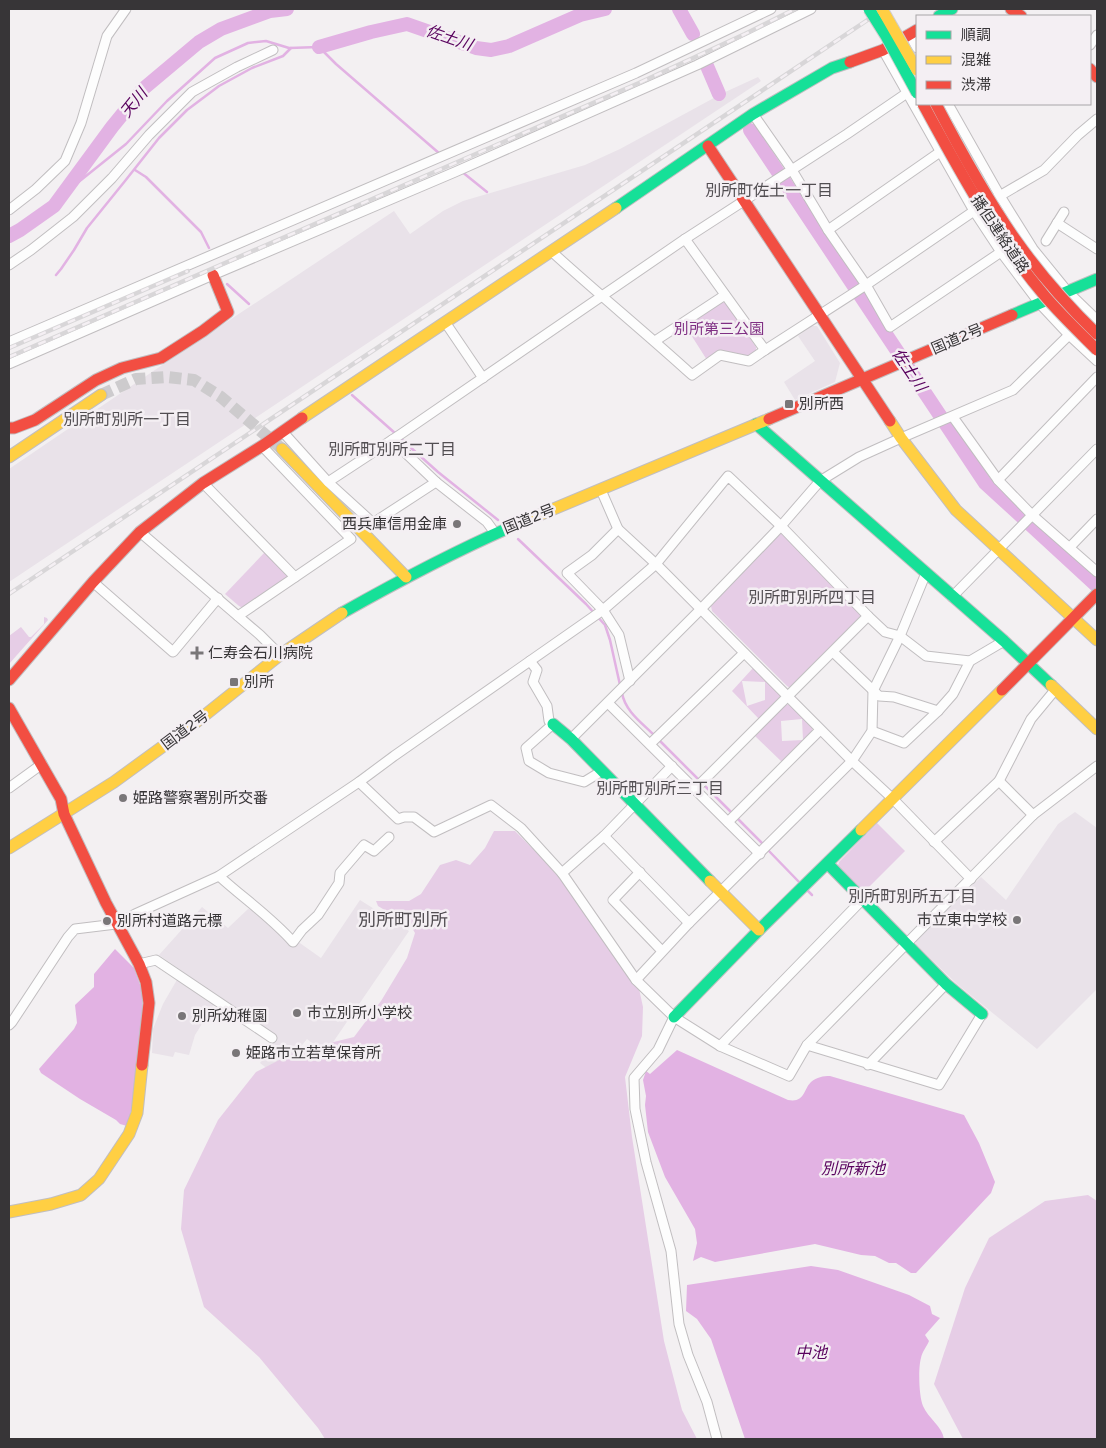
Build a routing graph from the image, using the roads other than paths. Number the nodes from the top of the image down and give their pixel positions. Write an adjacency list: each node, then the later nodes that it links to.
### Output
1 (126, 9): 22 (street)
2 (771, 9): 46 (street)
3 (811, 9): 33 (street)
4 (869, 9): 10 (main road, bridge)
5 (882, 9): 9 (main road, bridge)
6 (913, 32): 8 (main road)
7 (273, 50): 32 (street)
8 (884, 50): 10 (street); 15 (main road)
9 (916, 68)
10 (912, 93): 19 (street)
11 (918, 105): 18 (street)
12 (924, 105): 48 (main road, 播但連絡道路, bridge)
13 (937, 105): 43 (main road, 播但連絡道路, bridge)
14 (949, 105): 20 (street)
15 (753, 114): 17 (main road); 19 (street)
16 (1097, 119): 20 (street)
17 (708, 146): 21 (main road); 30 (main road)
18 (940, 152): 23 (street); 26 (street)
19 (785, 175): 21 (street); 26 (street)
20 (1000, 196): 23 (street); 36 (street)
21 (744, 201): 27 (street); 40 (main road)
22 (9, 210)
23 (974, 211): 31 (street); 35 (street)
24 (1064, 212): 25 (street)
25 (1057, 223): 28 (street); 29 (street)
26 (828, 230): 35 (street)
27 (686, 239): 37 (street); 38 (street)
28 (1046, 241)
29 (1097, 249)
30 (551, 251): 38 (street); 42 (main road)
31 (1000, 252): 35 (street); 39 (street)
32 (9, 265)
33 (213, 275): 50 (street); 57 (main road)
34 (1097, 279): 36 (main road, 国道2号)
35 (860, 289): 40 (street)
36 (1068, 292): 39 (main road, 国道2号); 41 (street)
37 (725, 294): 45 (street); 47 (street)
38 (602, 297): 45 (street); 52 (street)
39 (1040, 304): 44 (street); 53 (main road, 国道2号)
40 (820, 314): 47 (street); 53 (main road)
41 (1097, 320)
42 (445, 322): 52 (street); 58 (main road)
43 (1097, 334)
44 (1068, 335): 49 (street); 55 (street)
45 (655, 341): 47 (street)
46 (9, 342)
47 (765, 350)
48 (1097, 350)
49 (1097, 361)
50 (9, 364)
51 (1097, 377): 65 (street)
52 (483, 378): 59 (street)
53 (863, 379): 56 (main road, 国道2号); 60 (main road)
54 (101, 395): 64 (main road)
55 (948, 419): 60 (street); 65 (street)
56 (756, 424): 66 (main road); 70 (main road, 国道2号)
57 (9, 428)
58 (282, 431): 61 (main road); 67 (street)
59 (396, 437): 67 (street); 68 (street)
60 (900, 438): 66 (street); 78 (main road)
61 (262, 446): 69 (main road); 82 (street)
62 (282, 449): 83 (main road)
63 (1097, 449): 71 (street)
64 (9, 457)
65 (998, 480): 71 (street)
66 (820, 481): 73 (street); 81 (main road)
67 (328, 482): 68 (street)
68 (436, 482): 76 (street)
69 (203, 483): 75 (main road); 82 (street)
70 (602, 490): 74 (street); 76 (main road, 国道2号)
71 (1028, 519): 77 (street); 78 (street)
72 (1097, 520): 77 (street)
73 (781, 526): 79 (street); 89 (street); 91 (street)
74 (618, 529): 79 (street); 88 (street)
75 (140, 532): 84 (main road); 87 (street)
76 (495, 533): 83 (main road, 国道2号)
77 (1070, 547): 80 (street)
78 (998, 549): 86 (street); 92 (main road)
79 (656, 564): 88 (street); 89 (street)
80 (1097, 572)
81 (926, 574): 86 (main road); 93 (street)
82 (295, 577): 90 (street)
83 (406, 577): 98 (main road, 国道2号)
84 (92, 582): 87 (street); 102 (main road)
85 (1097, 594): 92 (main road)
86 (952, 597): 95 (main road)
87 (218, 598): 90 (street)
88 (603, 610): 99 (street); 103 (street)
89 (700, 610): 97 (street); 103 (street)
90 (238, 616): 98 (street)
91 (868, 616): 93 (street); 96 (street)
92 (1074, 619): 94 (main road); 101 (main road)
93 (900, 636): 100 (street); 105 (street)
94 (1097, 640)
95 (1004, 642): 100 (street); 101 (main road)
96 (833, 652): 105 (street); 106 (street)
97 (744, 653): 106 (street); 115 (street)
98 (280, 655): 127 (main road, 国道2号)
99 (530, 661): 110 (street); 122 (street)
100 (970, 661): 109 (street)
101 (1027, 664): 104 (main road); 125 (main road)
102 (9, 680)
103 (630, 681): 107 (street)
104 (1056, 690): 111 (main road); 121 (street)
105 (873, 691): 109 (street); 113 (street)
106 (788, 696): 112 (street); 124 (street)
107 (608, 703): 114 (street); 115 (street)
108 (9, 708): 117 (main road)
109 (938, 711): 113 (street)
110 (553, 724): 114 (main road); 120 (street)
111 (1097, 729)
112 (820, 730): 116 (street); 129 (street)
113 (872, 731): 116 (street)
114 (572, 739): 120 (main road)
115 (650, 744): 118 (street)
116 (852, 761): 125 (street); 134 (street)
117 (42, 764): 123 (street); 127 (main road)
118 (672, 766): 124 (street); 126 (street)
119 (1097, 766): 128 (street)
120 (602, 772): 126 (main road)
121 (999, 781): 128 (street); 132 (street)
122 (359, 782): 137 (street); 138 (street)
123 (9, 788)
124 (695, 789): 129 (street)
125 (893, 800): 132 (street); 135 (main road)
126 (635, 804): 130 (street); 140 (main road)
127 (64, 814): 133 (main road, 国道2号); 143 (main road)
128 (1034, 815): 139 (street)
129 (728, 822): 134 (street)
130 (604, 836): 136 (street); 137 (street)
131 (388, 838): 138 (street)
132 (934, 842): 139 (street)
133 (9, 848)
134 (760, 854): 140 (street)
135 (828, 864): 141 (main road); 144 (main road)
136 (640, 872): 142 (street); 146 (street)
137 (562, 874): 148 (street)
138 (219, 876): 143 (street)
139 (971, 879): 145 (street)
140 (721, 892): 142 (street); 144 (main road)
141 (862, 900): 145 (main road); 155 (street)
142 (689, 923): 146 (street)
143 (116, 924): 147 (main road); 152 (street)
144 (759, 930): 151 (main road)
145 (906, 944): 149 (main road); 154 (street)
146 (662, 951): 148 (street)
147 (139, 964): 153 (street); 157 (main road)
148 (636, 980): 151 (street)
149 (946, 984): 150 (main road); 156 (street)
150 (982, 1014): 156 (street)
151 (674, 1017): 155 (street); 158 (street)
152 (9, 1025)
153 (272, 1038)
154 (807, 1045): 155 (street); 156 (street)
155 (720, 1046)
156 (868, 1065)
157 (9, 1212)
158 (717, 1439)

